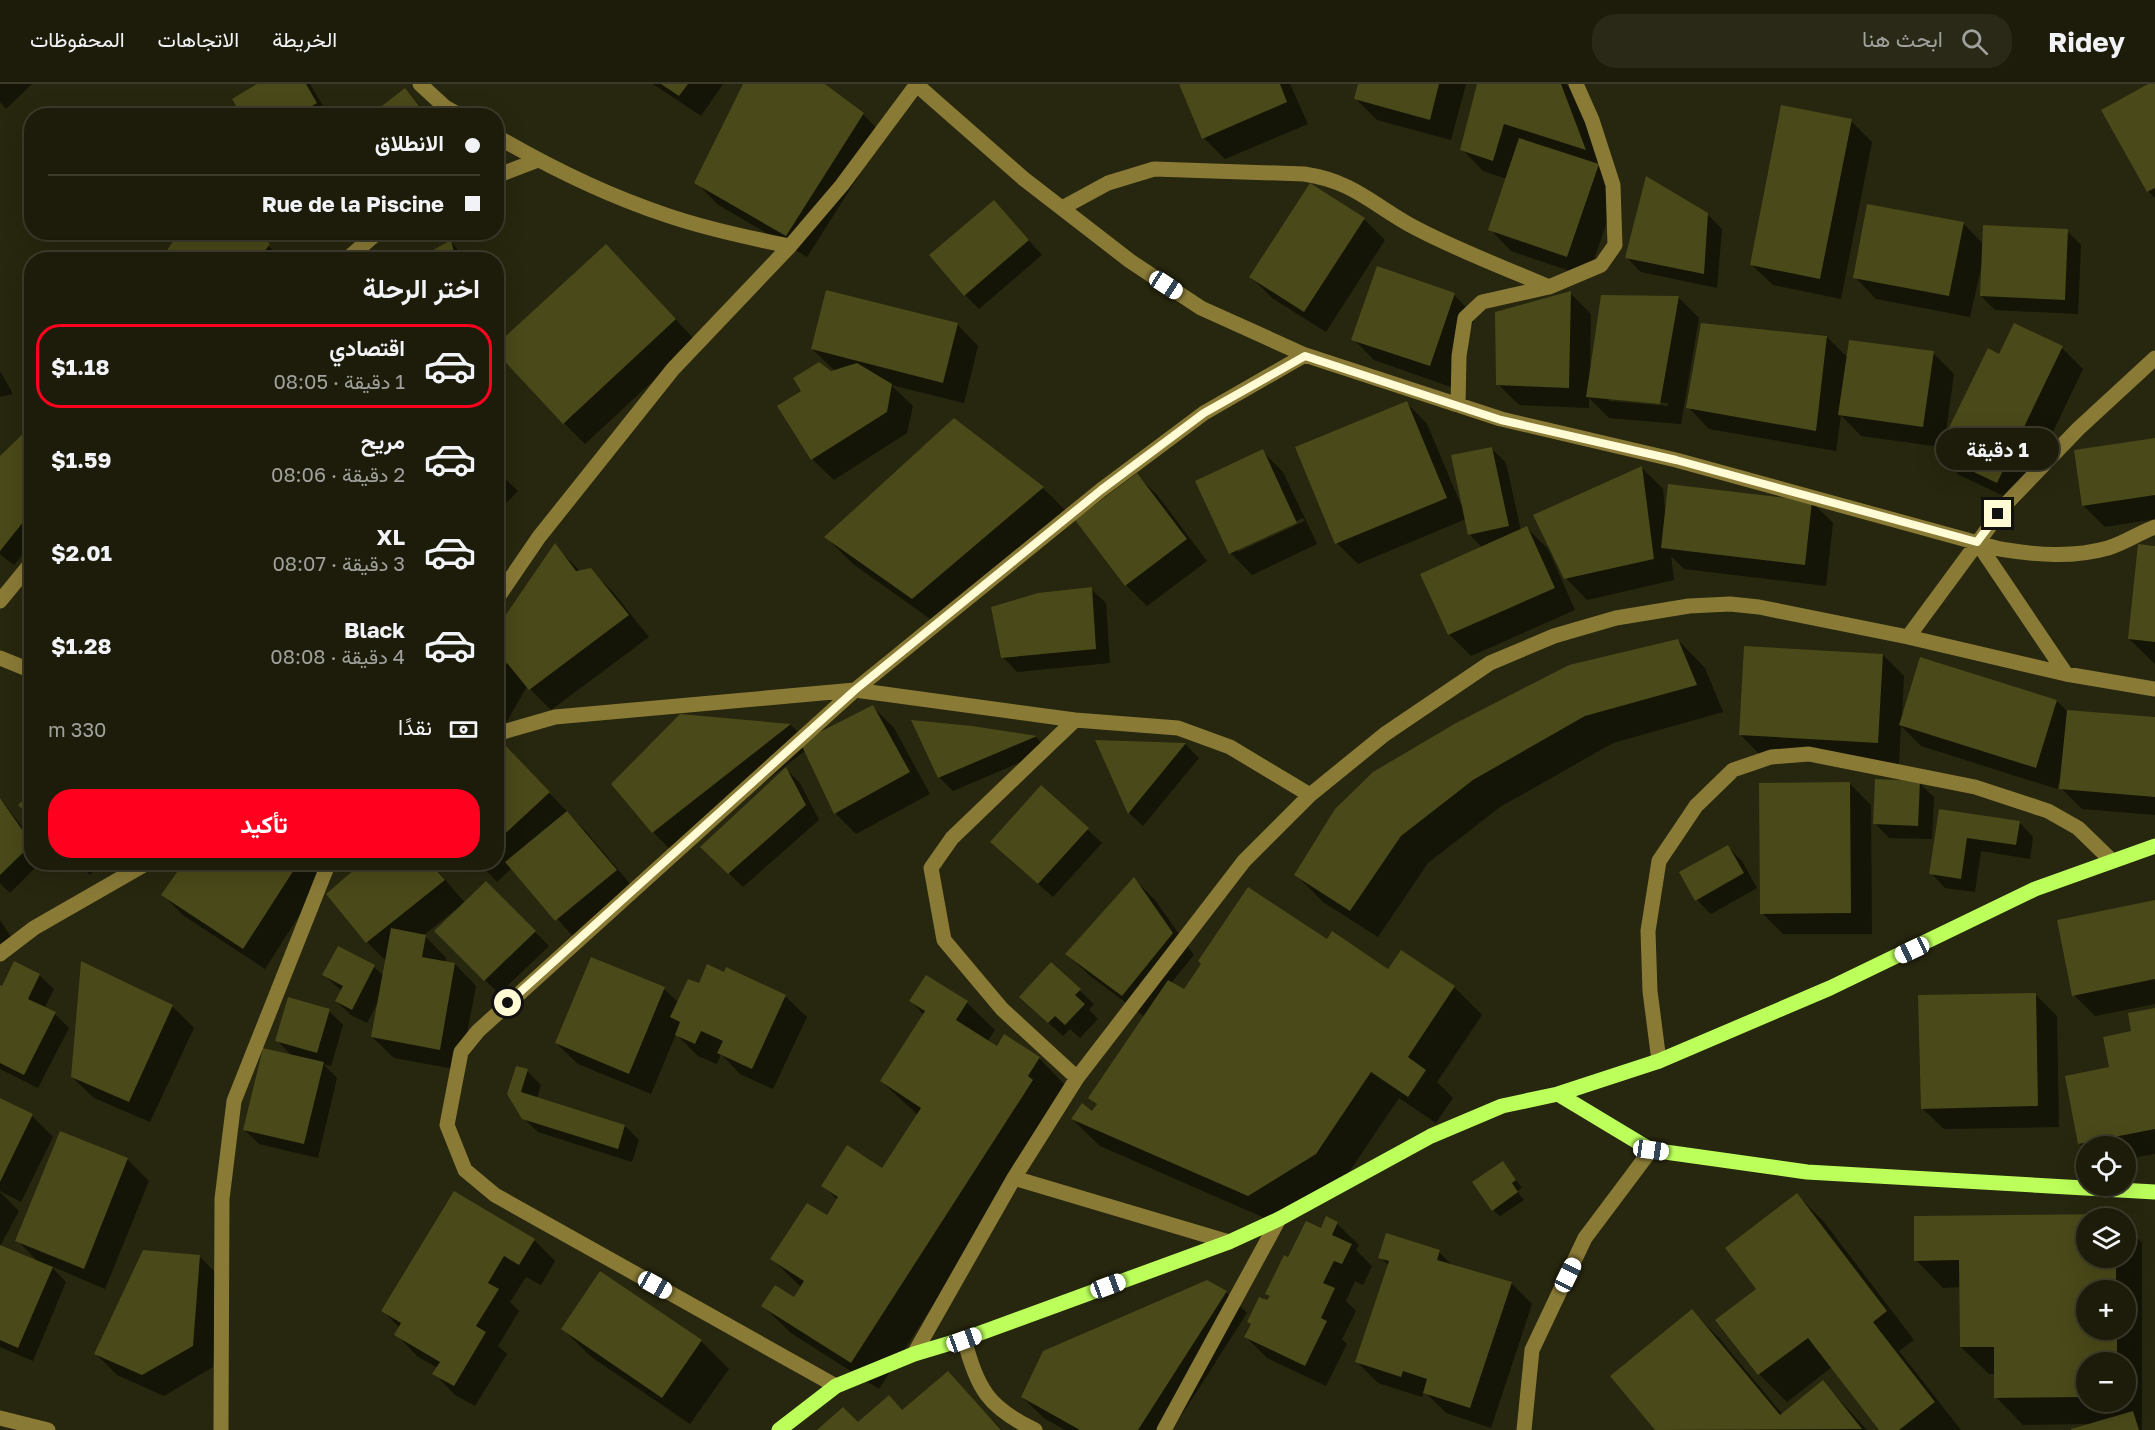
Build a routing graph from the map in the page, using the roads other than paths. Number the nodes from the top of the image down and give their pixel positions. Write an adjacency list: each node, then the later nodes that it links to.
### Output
1 (420, 84): 4 (street)
2 (917, 84): 8 (street); 10 (street)
3 (1576, 84): 12 (street)
4 (448, 108)
5 (504, 141): 6 (street)
6 (538, 160): 7 (street); 10 (street)
7 (504, 173)
8 (1062, 208): 12 (street); 13 (street)
9 (369, 240): 11 (street)
10 (790, 246): 19 (street)
11 (355, 252)
12 (1549, 287): 15 (street)
13 (1305, 356): 15 (street); 26 (street)
14 (2155, 358): 17 (street)
15 (1458, 405): 17 (street)
16 (2155, 527): 17 (street)
17 (1977, 542): 21 (street); 24 (street)
18 (24, 572): 20 (street)
19 (504, 588)
20 (0, 601)
21 (1908, 637): 24 (street); 29 (street)
22 (0, 658): 23 (street)
23 (24, 668)
24 (2066, 674): 25 (street)
25 (2155, 689)
26 (855, 690): 27 (street); 28 (street); 45 (street)
27 (1075, 720): 29 (street); 36 (street)
28 (504, 732)
29 (1310, 795): 36 (street)
30 (2155, 846): 31 (main road)
31 (2111, 860): 35 (main road); 35 (street)
32 (134, 870): 34 (street)
33 (326, 870): 48 (street)
34 (0, 954)
35 (1659, 1061): 37 (main road)
36 (1077, 1078): 39 (street)
37 (1558, 1094): 38 (main road); 41 (main road)
38 (1651, 1150): 40 (main road); 52 (street)
39 (1014, 1178): 42 (street); 44 (street)
40 (2152, 1189)
41 (1279, 1219): 42 (main road); 51 (street)
42 (1229, 1242): 43 (main road)
43 (964, 1340): 44 (main road); 50 (street)
44 (914, 1354): 45 (main road)
45 (836, 1386): 49 (main road)
46 (0, 1418): 47 (street)
47 (48, 1430)
48 (220, 1430)
49 (779, 1430)
50 (1035, 1430)
51 (1164, 1430)
52 (1524, 1430)

